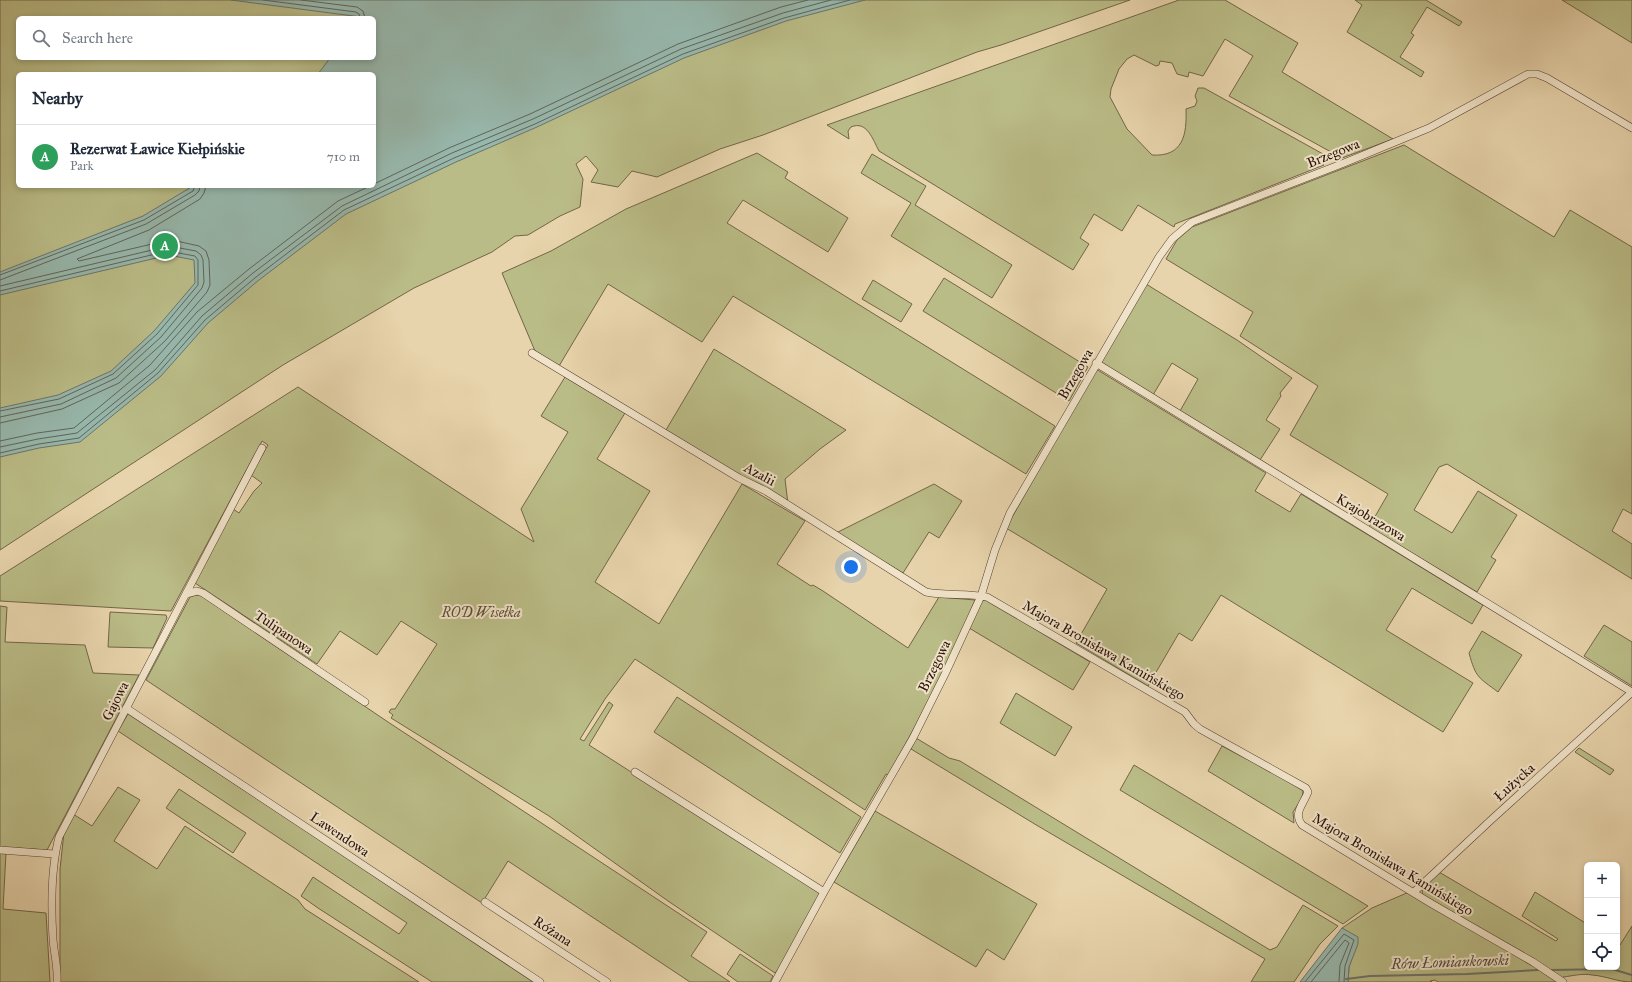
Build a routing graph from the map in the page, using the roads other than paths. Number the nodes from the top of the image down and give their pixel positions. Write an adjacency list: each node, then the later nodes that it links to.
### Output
1 (1632, 128): 3 (street, Brzegowa)
2 (532, 354): 6 (street, Azalii)
3 (1096, 363): 6 (street, Brzegowa); 7 (street, Krajobrazowa)
4 (262, 448): 5 (street, Gajowa)
5 (186, 594): 8 (street, Tulipanowa); 9 (street, Gajowa)
6 (980, 596): 13 (street, Brzegowa); 14 (street, Majora Bronisława Kamińskiego)
7 (1632, 692): 14 (street, Łużycka)
8 (364, 702)
9 (126, 708): 12 (street, Gajowa); 17 (street, Lawendowa)
10 (635, 772): 13 (street)
11 (0, 850): 12 (street)
12 (54, 854): 16 (street, Gajowa)
13 (824, 892): 19 (street, Brzegowa)
14 (1414, 892): 20 (street, Majora Bronisława Kamińskiego)
15 (485, 902): 18 (street, Różana)
16 (57, 982)
17 (540, 982)
18 (607, 982)
19 (775, 982)
20 (1563, 982)

